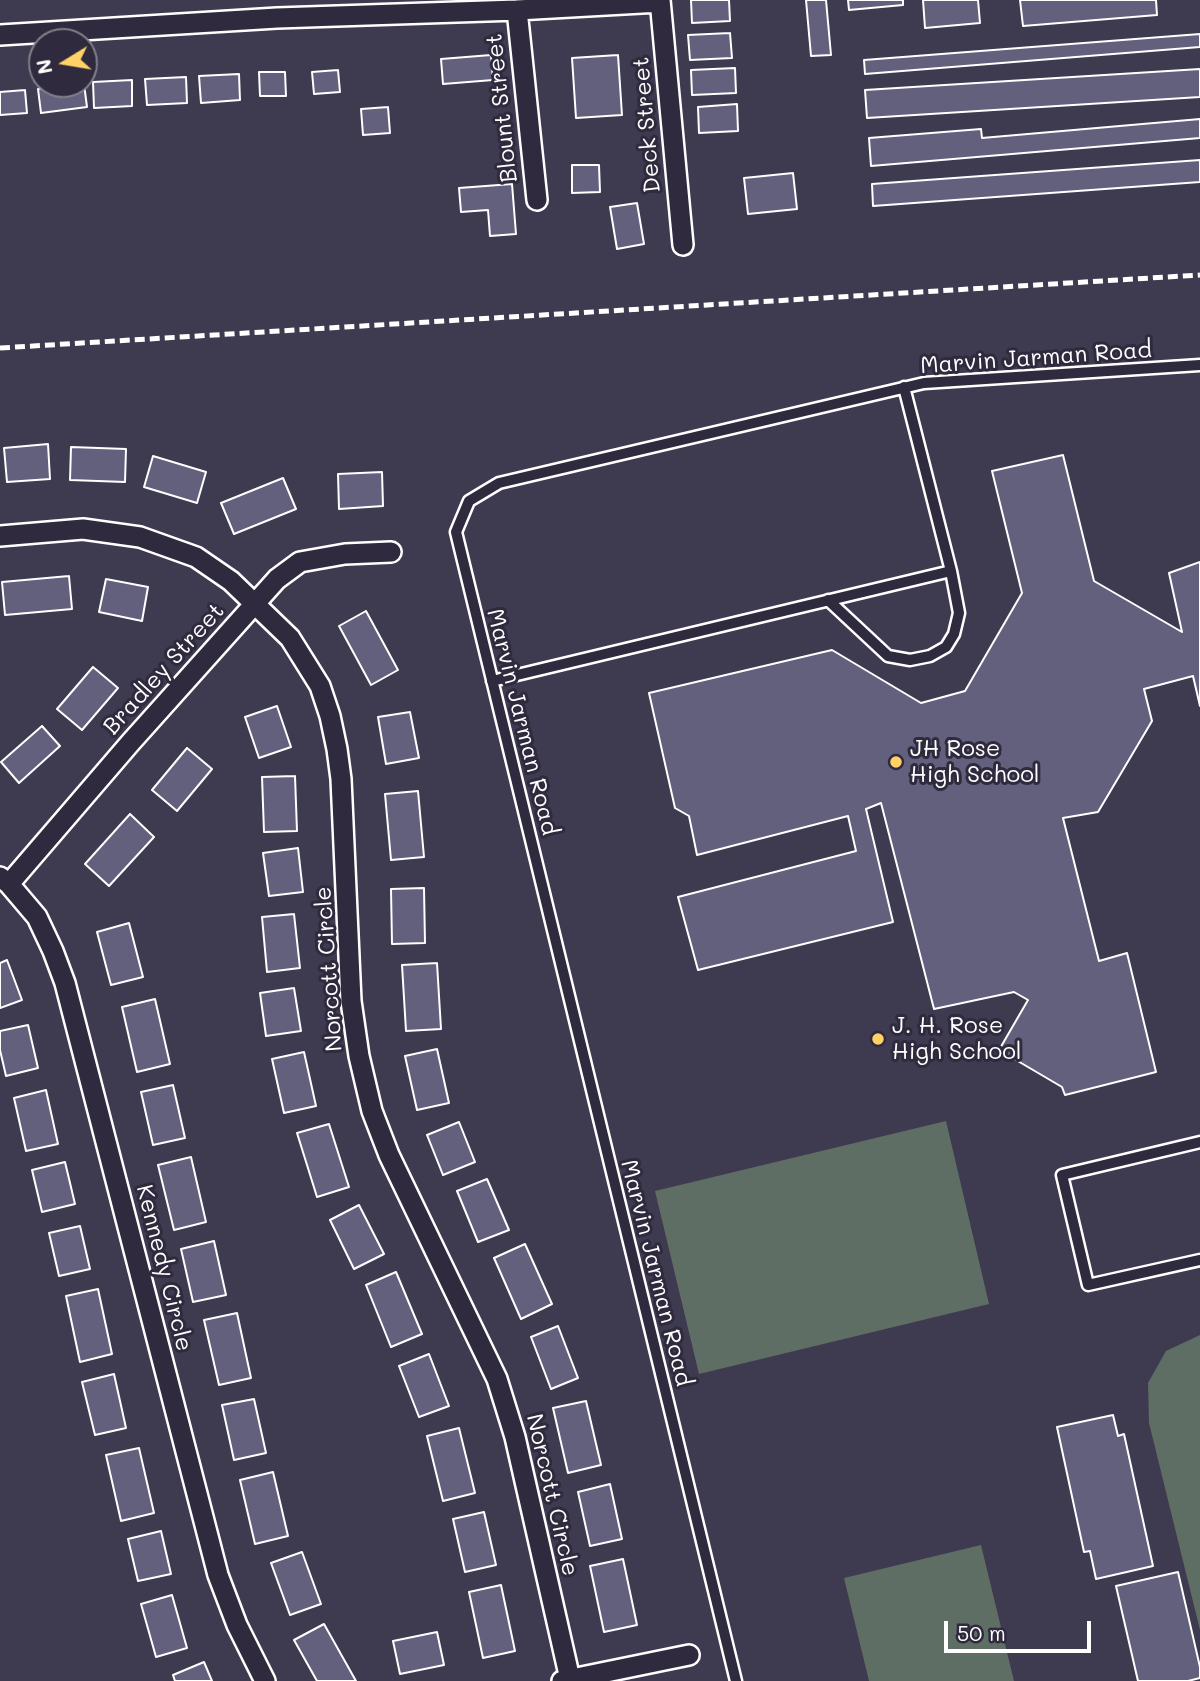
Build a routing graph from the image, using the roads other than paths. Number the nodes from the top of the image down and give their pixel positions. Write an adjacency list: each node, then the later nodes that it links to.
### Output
1 (660, 1): 3 (street); 6 (street, Deck Street)
2 (276, 9): 3 (street); 4 (street)
3 (517, 10): 5 (street, Blount Street)
4 (0, 35)
5 (537, 200)
6 (683, 245)
7 (1200, 366): 8 (lane, Marvin Jarman Road)
8 (904, 387): 11 (lane); 14 (lane, Marvin Jarman Road)
9 (0, 536): 13 (street, Norcott Circle)
10 (391, 552): 13 (street, Bradley Street)
11 (951, 571): 12 (lane); 12 (lane)
12 (828, 600): 14 (lane)
13 (256, 603): 15 (street, Bradley Street); 19 (street, Norcott Circle)
14 (492, 681): 21 (lane, Marvin Jarman Road)
15 (5, 881): 20 (street, Kennedy Circle)
16 (1200, 1142): 17 (lane)
17 (1200, 1260)
18 (690, 1655): 19 (street)
19 (566, 1680)
20 (265, 1681)
21 (736, 1681)

